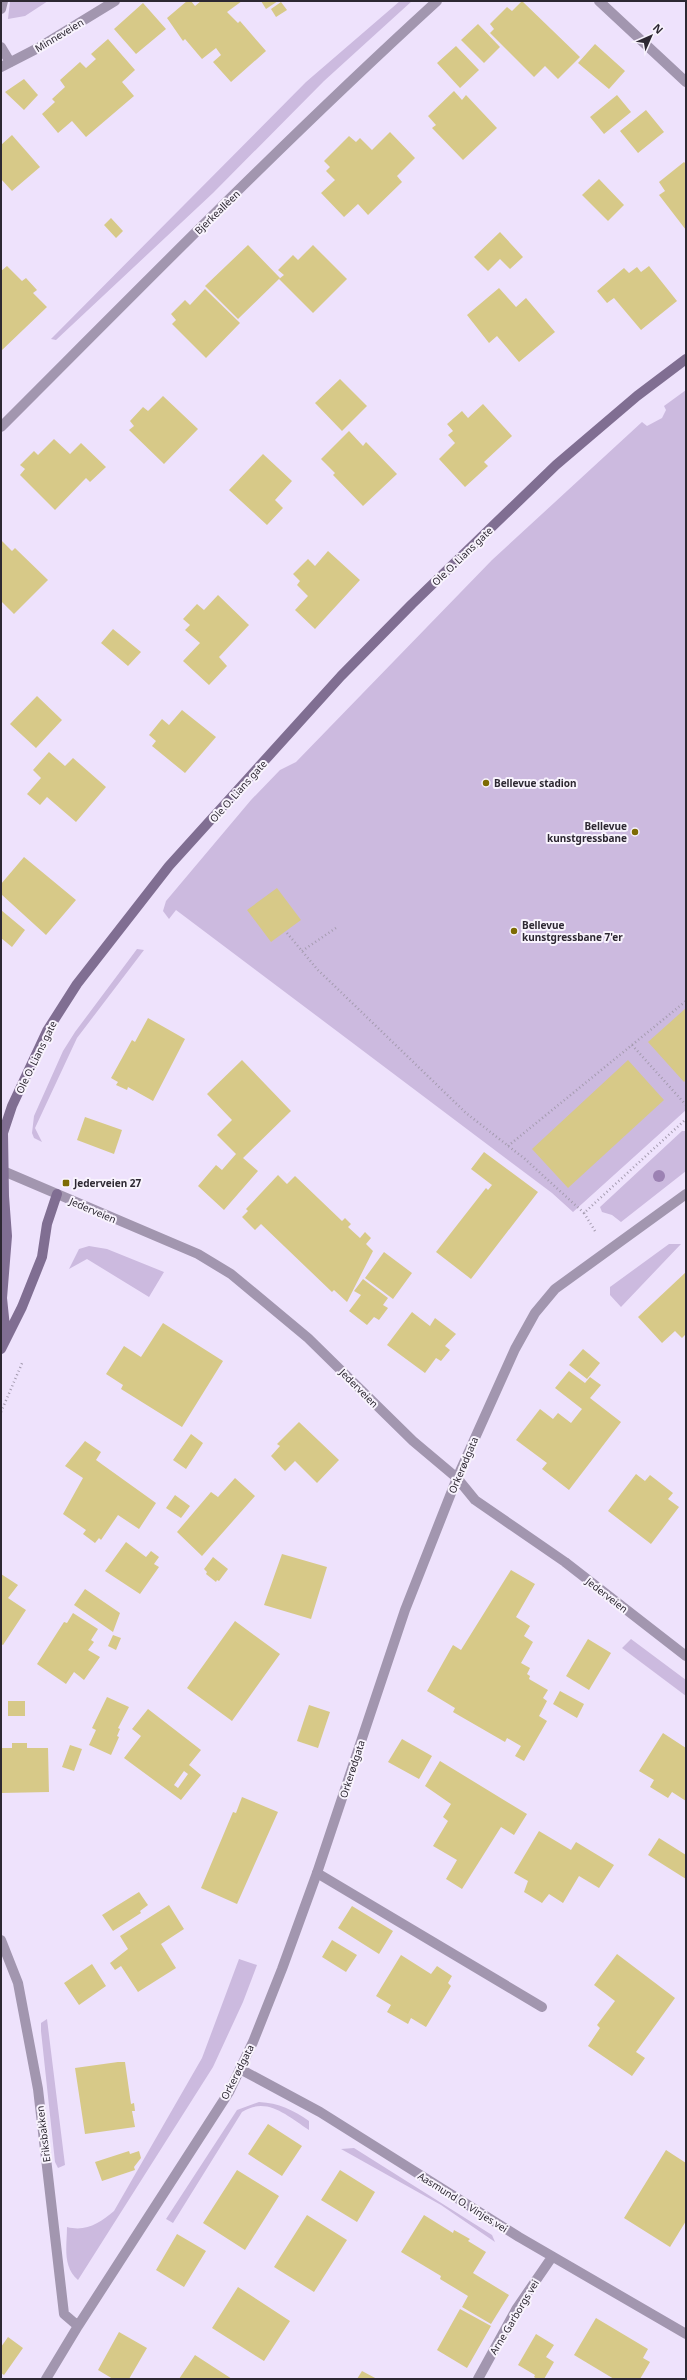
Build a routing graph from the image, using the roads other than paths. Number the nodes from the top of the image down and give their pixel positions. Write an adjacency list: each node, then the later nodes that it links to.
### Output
1 (3, 1): 5 (street)
2 (115, 1): 7 (street, Minneveien)
3 (437, 1): 10 (street, Bjerkeallèen)
4 (599, 1): 8 (street)
5 (1, 9)
6 (1, 47): 7 (street)
7 (5, 64)
8 (686, 82)
9 (686, 359): 11 (street, Ole O. Lians gate)
10 (1, 427)
11 (3, 1170): 12 (street, Jederveien); 14 (street, Ole O. Lians gate)
12 (57, 1194): 14 (street, Ole O. Lians gate); 16 (street, Jederveien)
13 (686, 1194): 16 (street, Orkerødgata)
14 (6, 1337): 15 (street, Ole O. Lians gate)
15 (1, 1349)
16 (457, 1478): 17 (street, Jederveien); 18 (street, Orkerødgata)
17 (686, 1656)
18 (317, 1873): 20 (street); 21 (street, Orkerødgata)
19 (1, 1940): 23 (street, Eriksbakken)
20 (542, 2007)
21 (240, 2069): 22 (street, Aasmund O. Vinjes vei); 23 (street, Orkerødgata)
22 (552, 2257): 24 (street, Aasmund O. Vinjes vei); 26 (street, Arne Garborgs vei)
23 (78, 2326): 25 (street, Orkerødgata)
24 (686, 2334)
25 (46, 2379)
26 (478, 2379)

